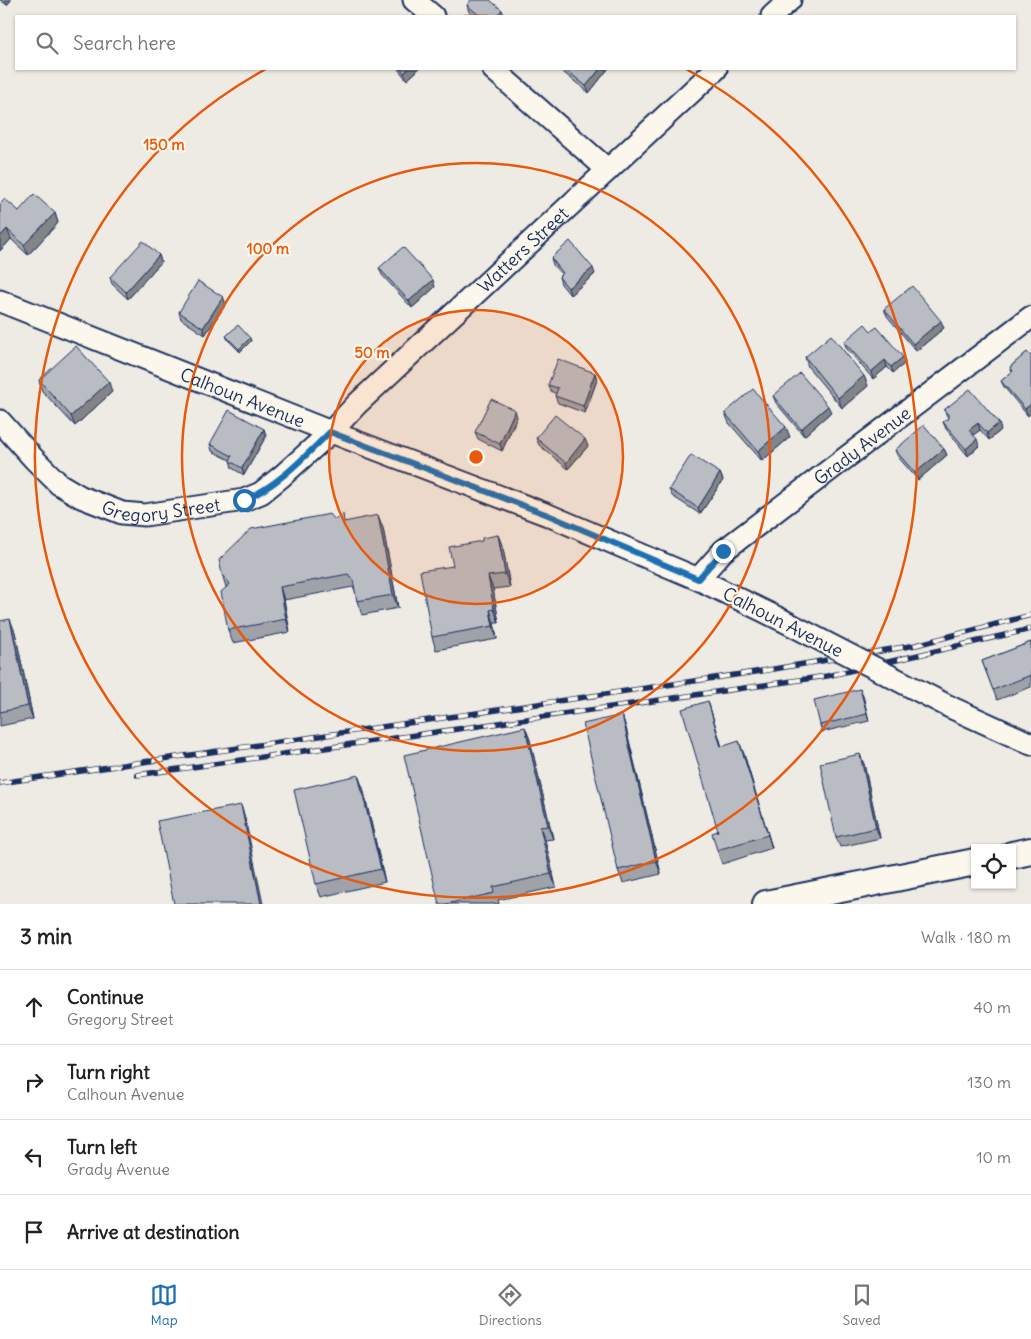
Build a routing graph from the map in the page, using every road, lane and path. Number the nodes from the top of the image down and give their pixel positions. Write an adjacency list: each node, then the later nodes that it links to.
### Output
1 (414, 0): 3 (street)
2 (790, 0): 4 (street)
3 (432, 15)
4 (773, 15)
5 (494, 70): 7 (street)
6 (715, 70): 7 (street, Watters Street)
7 (608, 170): 11 (street, Watters Street)
8 (0, 301): 11 (street, Calhoun Avenue)
9 (1031, 317): 12 (street, Grady Avenue)
10 (0, 421): 11 (street, Gregory Street)
11 (330, 432): 12 (street, Calhoun Avenue)
12 (698, 579): 13 (street, Calhoun Avenue, bridge)
13 (1031, 744)
14 (1031, 851): 15 (main road)
15 (1016, 854)
16 (971, 863): 17 (main road)
17 (766, 904)

